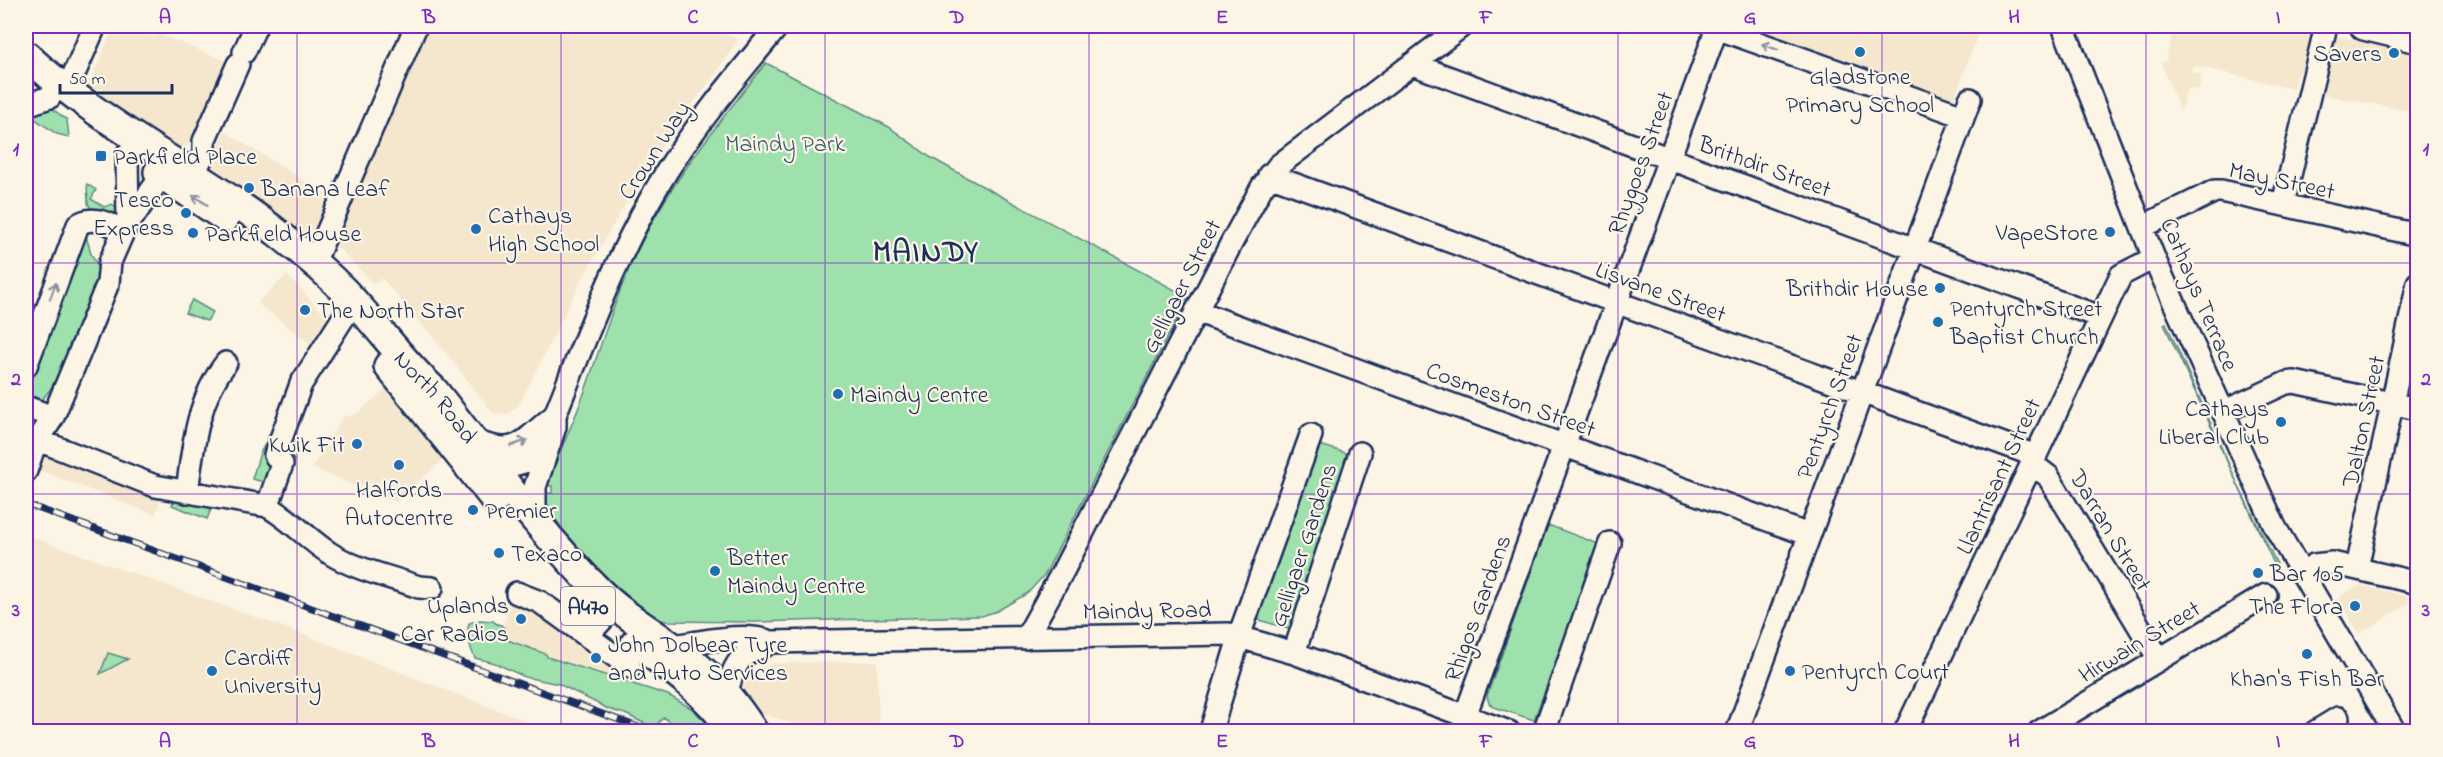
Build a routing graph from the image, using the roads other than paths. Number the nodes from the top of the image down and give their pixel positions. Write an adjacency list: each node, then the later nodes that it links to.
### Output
1 (95, 26): 14 (street)
2 (256, 26): 16 (street)
3 (416, 26): 24 (street)
4 (778, 26): 37 (street, Crown Way)
5 (1462, 26): 12 (street, Gelligaer Street)
6 (2063, 26): 20 (street, Cathays Terrace)
7 (2326, 26): 18 (street)
8 (2364, 26): 10 (main road)
9 (1714, 27): 15 (street, Rhygoes Street); 22 (street, Pentyrch Street, one-way to 9)
10 (2418, 39)
11 (26, 55): 14 (main road, North Road / A470)
12 (1412, 64): 15 (street, Brithdir Street); 17 (street, Gelligaer Street)
13 (26, 78): 14 (main road, North Road / A470)
14 (47, 97): 16 (main road, North Road / A470)
15 (1670, 159): 22 (street, Brithdir Street); 26 (street, Rhygoes Street)
16 (161, 164): 19 (street); 19 (street); 24 (main road, North Road / A470); 28 (main road, North Road / A470, one-way to 16)
17 (1269, 176): 26 (street, Lisvane Street); 27 (street, Gelligaer Street)
18 (2283, 204): 20 (street, May Street); 21 (street, May Street)
19 (127, 226): 31 (street, one-way to 19); 38 (street)
20 (2142, 227): 23 (street, Cathays Terrace)
21 (2418, 235)
22 (1914, 248): 29 (street, Brithdir Street); 32 (street, Pentyrch Street)
23 (2154, 258): 29 (street, Llantrisant Street); 36 (street, Cathays Terrace)
24 (314, 263): 42 (main road, North Road / A470)
25 (2418, 283): 33 (street, Dalton Street)
26 (1617, 302): 32 (street, Lisvane Street); 41 (street, Rhygoes Street)
27 (1196, 311): 41 (street, Cosmeston Street); 62 (street, Gelligaer Street)
28 (345, 315): 42 (main road, North Road / A470); 49 (street)
29 (2100, 317): 45 (street, Llantrisant Street)
30 (226, 363): 48 (street)
31 (26, 366)
32 (1862, 392): 45 (street, Lisvane Street); 52 (street, Pentyrch Street)
33 (2392, 403): 35 (street); 36 (street); 54 (street, Dalton Street)
34 (26, 406): 38 (street)
35 (2418, 409)
36 (2223, 412): 55 (street, Cathays Terrace)
37 (555, 415): 42 (street, Crown Way, one-way to 37); 43 (street, Crown Way)
38 (53, 417): 40 (street)
39 (1311, 435): 61 (street, Gelligaer Gardens)
40 (38, 440): 47 (street); 48 (street)
41 (1564, 445): 50 (street, Rhygoes Street); 52 (street, Cosmeston Street)
42 (469, 450): 46 (main road, North Road / A470); 60 (main road, North Road / A470)
43 (546, 451): 46 (street); 51 (street, Crown Way)
44 (1360, 453): 65 (street, Gelligaer Gardens)
45 (2034, 460): 66 (street, Darran Street); 77 (street, Llantrisant Street)
46 (493, 468): 51 (main road, North Road / A470)
47 (26, 471)
48 (187, 492): 57 (street)
49 (270, 499)
50 (1537, 518): 69 (street, Rhigos Gardens)
51 (540, 526): 64 (main road, North Road / A470)
52 (1809, 535): 76 (street, Pentyrch Street)
53 (1610, 543): 75 (street)
54 (2357, 568): 55 (street); 56 (street)
55 (2301, 573): 80 (street, Cathays Terrace)
56 (2418, 584)
57 (432, 588)
58 (517, 593): 60 (street)
59 (2266, 595): 66 (street, Hirwain Street)
60 (595, 627): 67 (street); 72 (main road, North Road / A470)
61 (1241, 637): 62 (street, Maindy Road); 65 (street, Maindy Road); 71 (street, Gelligaer Gardens)
62 (1026, 638): 63 (street, Maindy Road)
63 (770, 642): 64 (street, Maindy Road); 68 (street, Maindy Road)
64 (672, 646): 68 (main road, North Road / A470)
65 (1294, 653): 69 (street, Maindy Road)
66 (2159, 659): 78 (street, Hirwain Street)
67 (630, 667)
68 (727, 693): 73 (main road, North Road / A470)
69 (1465, 716): 74 (street, Maindy Road)
70 (2338, 718): 79 (street)
71 (1212, 727)
72 (733, 731)
73 (754, 732)
74 (1509, 732)
75 (1544, 732)
76 (1737, 732)
77 (1905, 732)
78 (2039, 732)
79 (2314, 732)
80 (2395, 732)

